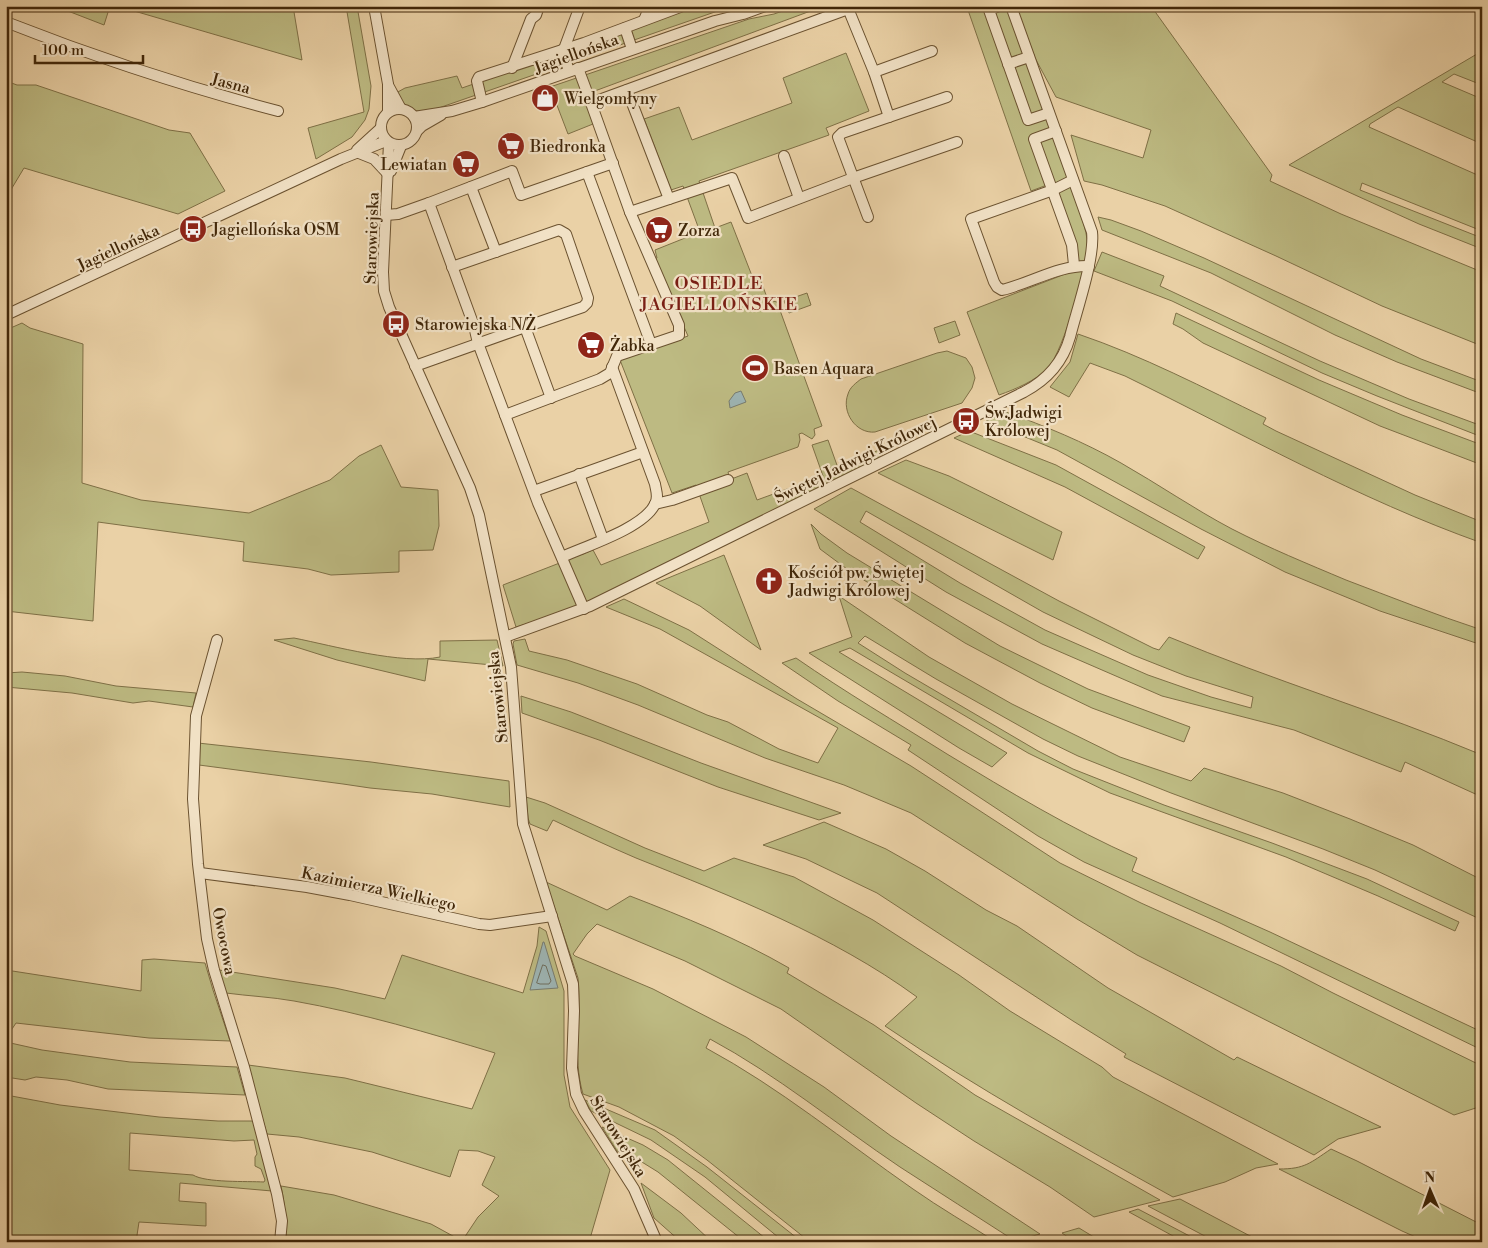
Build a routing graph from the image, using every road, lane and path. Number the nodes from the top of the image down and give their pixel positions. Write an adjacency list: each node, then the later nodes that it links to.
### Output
1 (374, 6): 23 (street)
2 (539, 6): 20 (street)
3 (580, 6): 15 (street)
4 (650, 6): 11 (street)
5 (683, 6): 11 (street)
6 (741, 6): 12 (street, Jagiellońska)
7 (765, 6): 12 (street, Jagiellońska)
8 (999, 6): 19 (street)
9 (1011, 6): 18 (street, Świętej Jadwigi Królowej)
10 (848, 8): 22 (street); 24 (street)
11 (644, 20): 14 (street)
12 (715, 20): 16 (street, Jagiellońska)
13 (6, 22): 29 (street, Jasna)
14 (625, 28): 15 (street); 16 (street)
15 (563, 49): 20 (street); 21 (street)
16 (632, 49): 21 (street, Jagiellońska)
17 (932, 51): 22 (street)
18 (1029, 57): 19 (street); 32 (street, Świętej Jadwigi Królowej)
19 (1008, 64): 32 (street)
20 (512, 68): 26 (street)
21 (573, 70): 26 (street, Jagiellońska); 27 (street)
22 (874, 72): 34 (street)
23 (388, 84): 28 (street); 30 (street)
24 (627, 90): 27 (street); 51 (street)
25 (947, 97): 34 (street)
26 (482, 102): 31 (street, Jagiellońska)
27 (591, 103): 43 (street)
28 (401, 109): 30 (street); 33 (street)
29 (278, 111)
30 (388, 112): 35 (street)
31 (446, 112): 33 (street, Jagiellońska); 36 (street, Jagiellońska)
32 (1049, 113): 37 (street, Świętej Jadwigi Królowej)
33 (414, 117): 36 (street)
34 (889, 117): 46 (street)
35 (380, 129): 38 (street); 41 (street, Jagiellońska)
36 (417, 131): 40 (street)
37 (1056, 131): 47 (street, Świętej Jadwigi Królowej); 49 (street)
38 (387, 142): 40 (street); 41 (street, Jagiellońska); 45 (street, Starowiejska)
39 (957, 142): 46 (street)
40 (401, 146): 45 (street)
41 (355, 154): 45 (street); 60 (street, Jagiellońska)
42 (784, 156): 50 (street)
43 (612, 163): 44 (street); 53 (street)
44 (587, 172): 48 (street); 63 (street)
45 (388, 178): 54 (street, Starowiejska)
46 (852, 178): 50 (street); 55 (street)
47 (1073, 180): 49 (street); 58 (street, Świętej Jadwigi Królowej)
48 (471, 187): 52 (street); 56 (street)
49 (1053, 190): 57 (street); 57 (street)
50 (799, 198): 51 (street)
51 (669, 199): 53 (street)
52 (429, 203): 54 (street); 59 (street)
53 (630, 212): 63 (street)
54 (386, 215): 64 (street, Starowiejska)
55 (868, 217)
56 (496, 252): 59 (street); 61 (street)
57 (1074, 265): 58 (street)
58 (1088, 266): 75 (street, Świętej Jadwigi Królowej)
59 (452, 267): 62 (street)
60 (6, 316)
61 (525, 327): 62 (street); 66 (street)
62 (478, 343): 64 (street); 67 (street)
63 (651, 344): 65 (street)
64 (415, 366): 76 (street, Starowiejska)
65 (612, 367): 66 (street); 68 (street)
66 (551, 398): 67 (street)
67 (505, 415): 71 (street)
68 (643, 452): 69 (street); 72 (street)
69 (579, 474): 71 (street); 73 (street)
70 (728, 480): 72 (street)
71 (534, 491): 74 (street)
72 (655, 504): 73 (street)
73 (602, 539): 74 (street)
74 (562, 557): 75 (street)
75 (584, 608): 76 (street, Świętej Jadwigi Królowej)
76 (505, 637): 79 (street, Starowiejska)
77 (217, 640): 78 (street, Owocowa)
78 (200, 873): 79 (street, Kazimierza Wielkiego); 80 (street, Owocowa)
79 (552, 916): 81 (street, Starowiejska)
80 (280, 1242)
81 (657, 1242)

